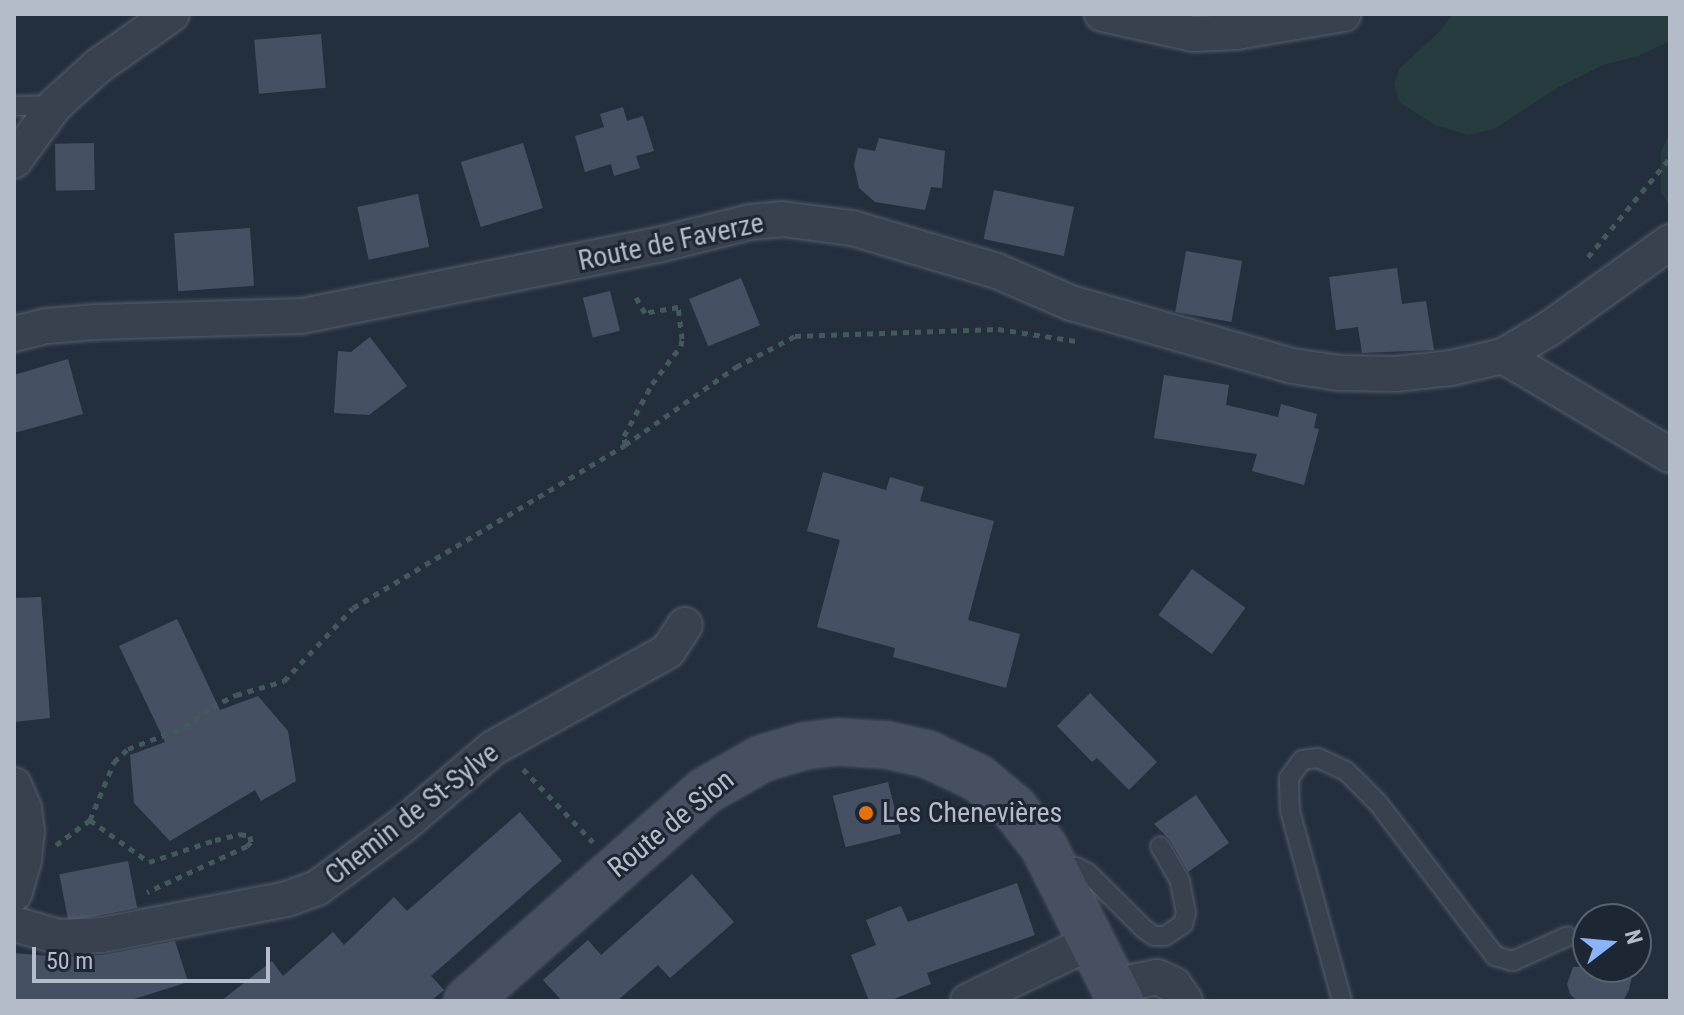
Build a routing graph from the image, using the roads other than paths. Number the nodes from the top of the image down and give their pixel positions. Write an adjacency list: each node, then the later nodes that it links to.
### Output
1 (172, 14): 4 (street)
2 (1102, 14): 3 (street)
3 (1344, 14)
4 (55, 105): 5 (lane); 6 (street)
5 (14, 106)
6 (14, 161)
7 (1670, 242): 9 (street, Route de Faverze)
8 (14, 334): 9 (street, Route de Faverze)
9 (1503, 356): 10 (street)
10 (1670, 455)
11 (685, 625): 16 (street, Chemin de St-Sylve)
12 (14, 785): 15 (street)
13 (1160, 846): 14 (lane)
14 (1057, 870): 18 (main road, Route de Sion); 20 (main road, Route de Sion)
15 (14, 894)
16 (14, 924)
17 (1568, 936): 23 (lane)
18 (1093, 941): 19 (main road, Route de Sion); 21 (street)
19 (1117, 994): 22 (street)
20 (467, 1001)
21 (968, 1001)
22 (1185, 1001)
23 (1342, 1001)

